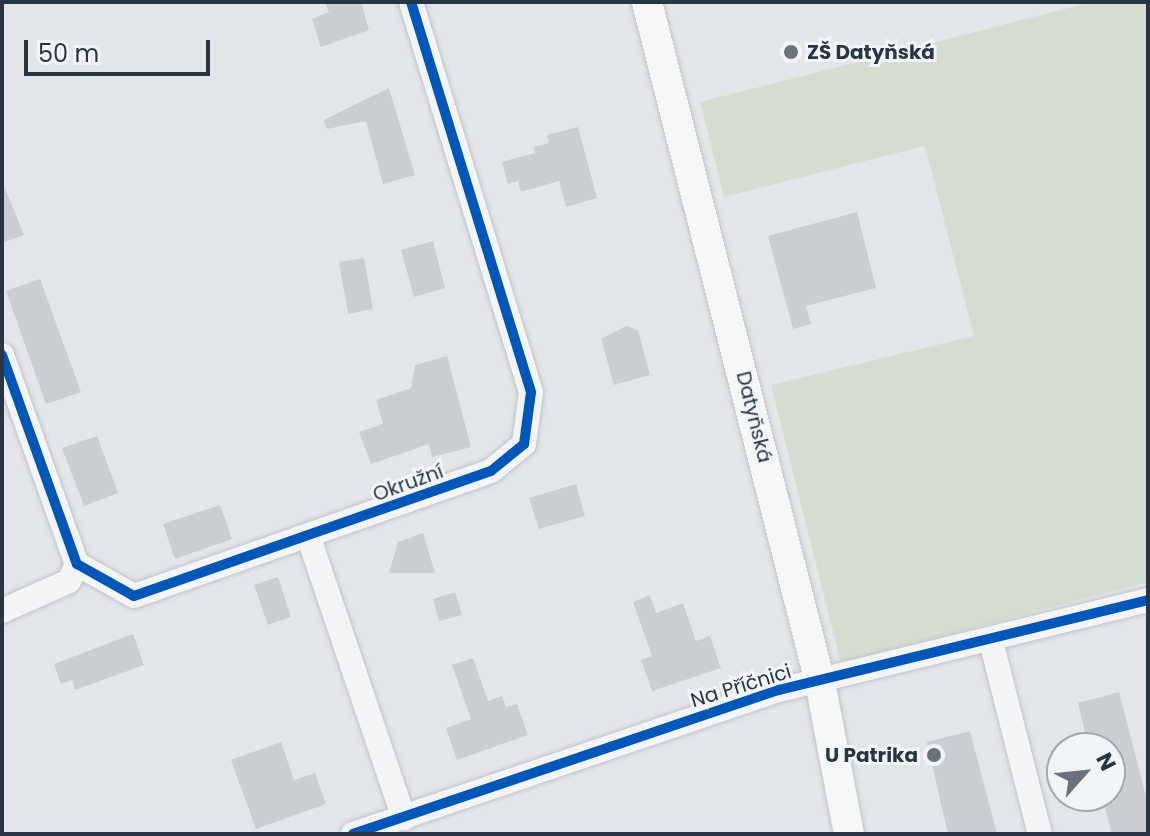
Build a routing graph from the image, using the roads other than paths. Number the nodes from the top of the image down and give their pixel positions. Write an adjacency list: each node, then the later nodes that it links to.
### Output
1 (411, 2): 4 (street, Okružní)
2 (647, 2): 9 (main road, Datyňská)
3 (2, 355): 5 (street)
4 (309, 538): 5 (street, Okružní); 10 (street)
5 (77, 564): 7 (street)
6 (1148, 600): 8 (street, Na Příčnici)
7 (2, 611)
8 (991, 641): 9 (street, Na Příčnici); 13 (street)
9 (820, 682): 10 (street, Na Příčnici); 12 (main road, Datyňská)
10 (404, 818): 11 (street, Na Příčnici)
11 (353, 834)
12 (849, 834)
13 (1040, 834)

